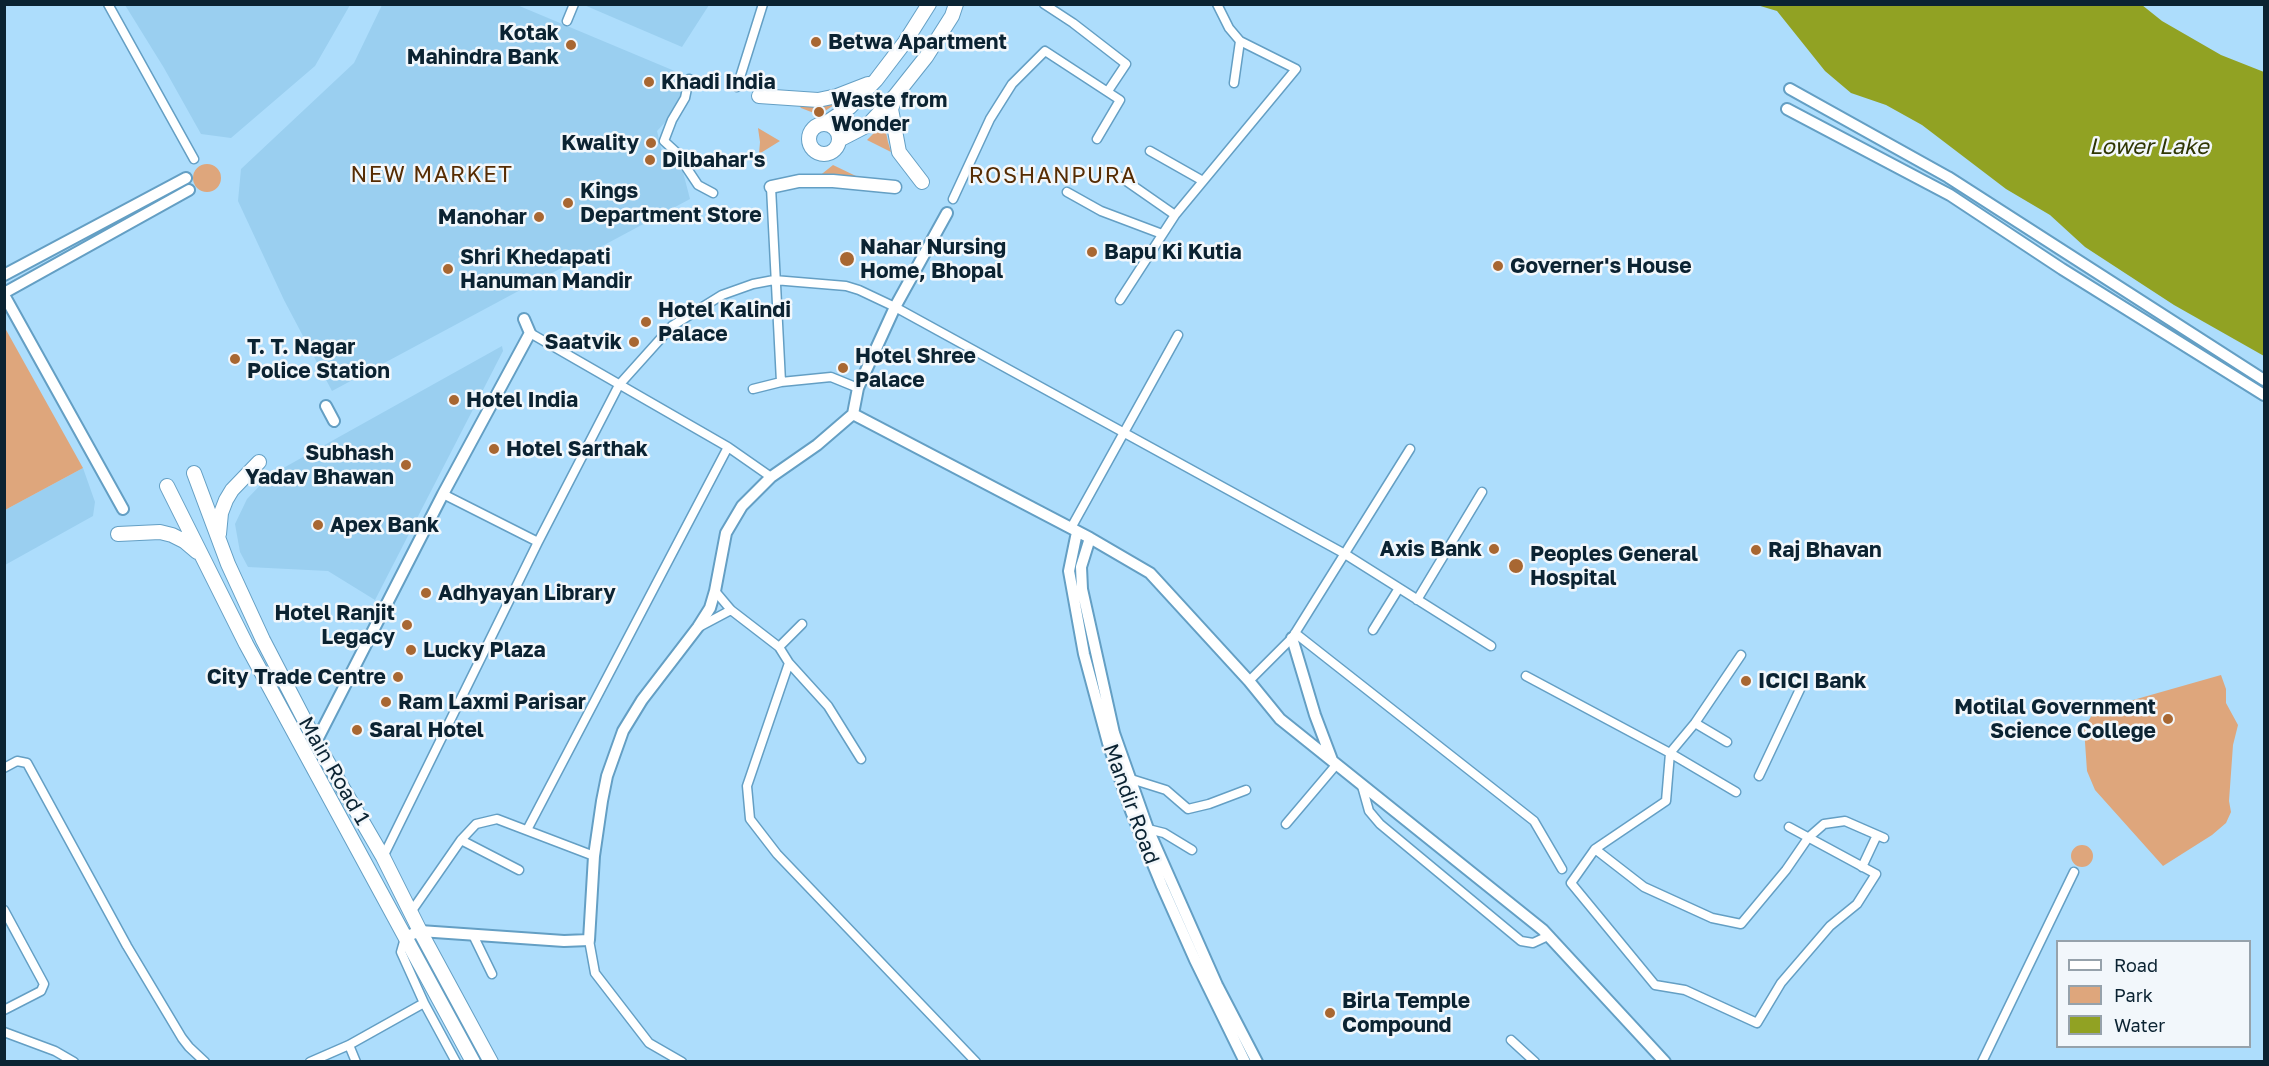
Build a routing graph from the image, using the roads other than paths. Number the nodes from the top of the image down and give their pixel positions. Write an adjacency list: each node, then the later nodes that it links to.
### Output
1 (108, 4): 23 (street)
2 (574, 4): 8 (street)
3 (763, 4): 13 (street)
4 (929, 4): 11 (main road)
5 (956, 4): 17 (main road)
6 (1044, 4): 15 (street)
7 (1217, 4): 9 (street)
8 (567, 21)
9 (1240, 41): 12 (street); 26 (street)
10 (689, 79): 32 (street)
11 (876, 80): 16 (main road); 19 (main road)
12 (1234, 83)
13 (737, 87)
14 (1790, 89): 45 (street)
15 (1108, 91): 20 (street); 33 (street)
16 (759, 96)
17 (895, 96): 21 (main road); 27 (main road)
18 (1787, 109): 50 (street)
19 (826, 123): 21 (main road); 21 (main road)
20 (1097, 138)
21 (839, 140)
22 (1150, 151): 26 (street)
23 (194, 159)
24 (1119, 176): 35 (street)
25 (186, 178): 37 (street)
26 (1203, 181): 35 (street)
27 (921, 182)
28 (771, 187): 29 (main road); 38 (street)
29 (895, 187)
30 (189, 190): 39 (street)
31 (1067, 192): 36 (street)
32 (713, 194)
33 (953, 199)
34 (947, 213): 41 (street)
35 (1175, 215): 36 (street)
36 (1162, 234): 40 (street)
37 (4, 275)
38 (774, 280): 41 (street); 46 (street); 47 (street)
39 (4, 294): 63 (street)
40 (1120, 300)
41 (895, 307): 48 (street); 54 (street)
42 (524, 319): 43 (street)
43 (530, 333): 47 (street); 62 (street)
44 (1178, 335): 54 (street)
45 (2265, 380)
46 (781, 382): 48 (street); 49 (street)
47 (619, 385): 55 (street); 68 (street)
48 (858, 388): 52 (street)
49 (753, 389)
50 (2265, 395)
51 (326, 406): 53 (street)
52 (853, 414): 59 (street); 64 (street)
53 (334, 421)
54 (1125, 432): 64 (street); 69 (street)
55 (728, 447): 59 (street); 101 (street)
56 (1410, 449): 69 (street)
57 (259, 462): 67 (main road)
58 (194, 473): 67 (main road, Main Road 1)
59 (771, 477): 72 (street)
60 (167, 486): 70 (main road, Main Road 1)
61 (1482, 492): 73 (street)
62 (443, 494): 68 (street); 87 (street)
63 (123, 509)
64 (1074, 530): 66 (street); 134 (street, Mandir Road)
65 (118, 534): 70 (main road)
66 (1090, 538): 84 (street); 94 (street, Mandir Road)
67 (219, 542): 87 (main road, Main Road 1)
68 (538, 542): 107 (street)
69 (1345, 554): 71 (street); 78 (street)
70 (200, 555): 117 (main road, Main Road 1)
71 (1399, 588): 73 (street); 77 (street)
72 (715, 591): 74 (street); 76 (street)
73 (1417, 600): 79 (street)
74 (731, 610): 76 (street); 80 (street)
75 (802, 624): 80 (street)
76 (698, 627): 106 (street)
77 (1373, 630)
78 (1293, 635): 84 (street); 91 (street); 109 (street)
79 (1491, 646)
80 (779, 647): 82 (street)
81 (1741, 655): 86 (street)
82 (789, 663): 90 (street); 133 (street)
83 (1526, 676): 89 (street)
84 (1249, 681): 91 (street)
85 (1801, 687): 93 (street)
86 (1695, 723): 88 (street); 89 (street)
87 (316, 742): 107 (main road, Main Road 1)
88 (1727, 742)
89 (1670, 753): 97 (street); 104 (street)
90 (861, 759)
91 (1335, 764): 95 (street); 98 (street)
92 (4, 768): 126 (street)
93 (1759, 776)
94 (1131, 778): 96 (street); 100 (street, Mandir Road)
95 (1362, 786): 116 (street); 116 (street)
96 (1246, 790)
97 (1736, 792)
98 (1286, 824)
99 (1789, 827): 102 (street)
100 (1148, 829): 105 (street); 135 (street, Mandir Road)
101 (527, 830): 103 (street); 106 (street)
102 (1808, 838): 104 (street); 108 (street); 108 (street)
103 (461, 840): 110 (street); 113 (street)
104 (1595, 849): 108 (street)
105 (1192, 850)
106 (594, 856): 118 (street)
107 (383, 857): 113 (main road, Main Road 1)
108 (1862, 867)
109 (1562, 869)
110 (519, 870)
111 (2074, 872): 138 (street)
112 (4, 910): 121 (street)
113 (411, 912): 114 (main road, Main Road 1)
114 (420, 931): 115 (street); 117 (street); 131 (main road, Main Road 1)
115 (474, 935): 118 (street); 119 (street)
116 (1548, 936): 137 (street)
117 (405, 937): 120 (street); 130 (main road, Main Road 1)
118 (589, 940): 132 (street)
119 (492, 974)
120 (424, 1003): 124 (street); 129 (street)
121 (4, 1010)
122 (4, 1032): 125 (street)
123 (1511, 1040): 136 (street)
124 (349, 1045): 127 (street); 128 (street)
125 (74, 1062)
126 (206, 1062)
127 (310, 1062)
128 (356, 1062)
129 (456, 1062)
130 (473, 1062)
131 (491, 1062)
132 (682, 1062)
133 (976, 1062)
134 (1245, 1062)
135 (1257, 1062)
136 (1535, 1062)
137 (1665, 1062)
138 (1982, 1062)

